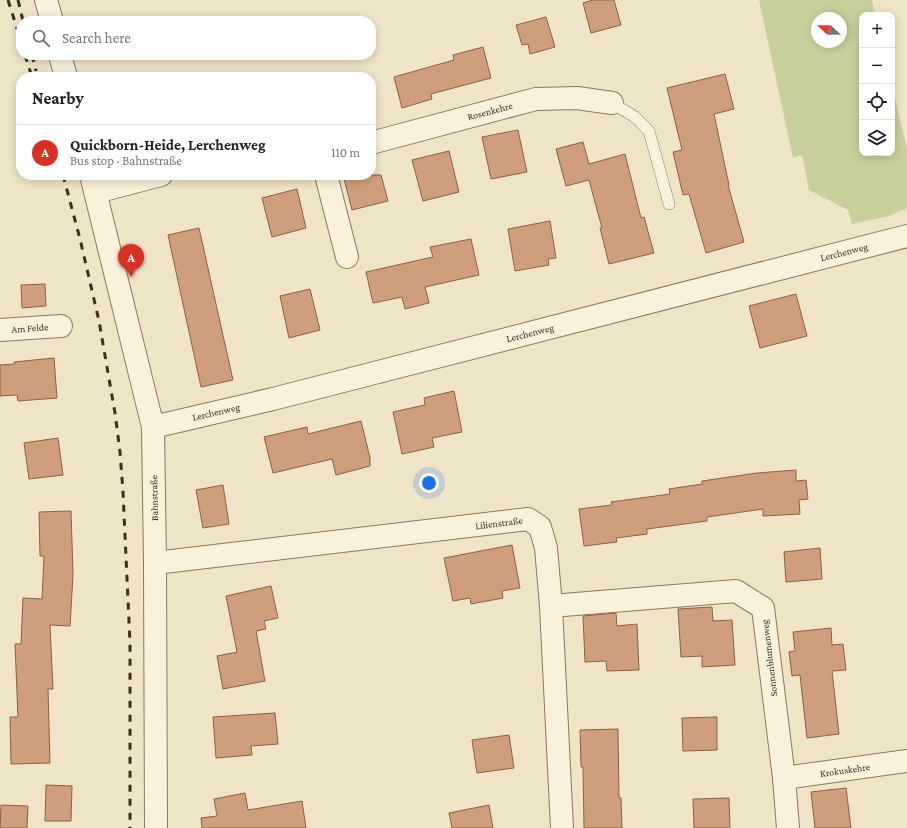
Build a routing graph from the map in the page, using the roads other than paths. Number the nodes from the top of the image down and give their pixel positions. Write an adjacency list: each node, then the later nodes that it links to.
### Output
1 (46, 0): 2 (street)
2 (51, 16)
3 (61, 60): 4 (street)
4 (65, 72)
5 (612, 103): 6 (street, Rosenkehre); 10 (lane)
6 (376, 142)
7 (119, 180): 9 (street)
8 (327, 180): 12 (street)
9 (94, 183): 15 (street, Bahnstraße)
10 (669, 204)
11 (907, 236): 15 (street, Lerchenweg)
12 (347, 256)
13 (61, 326): 14 (street, Am Felde)
14 (0, 330)
15 (153, 427): 16 (street, Bahnstraße)
16 (156, 563): 17 (street, Lilienstraße); 20 (street, Bahnstraße)
17 (551, 606): 19 (street, Sonnenblumenweg); 21 (street, Lilienstraße)
18 (907, 761): 19 (street, Krokuskehre)
19 (784, 778): 22 (street, Sonnenblumenweg)
20 (156, 828)
21 (562, 828)
22 (788, 828)

